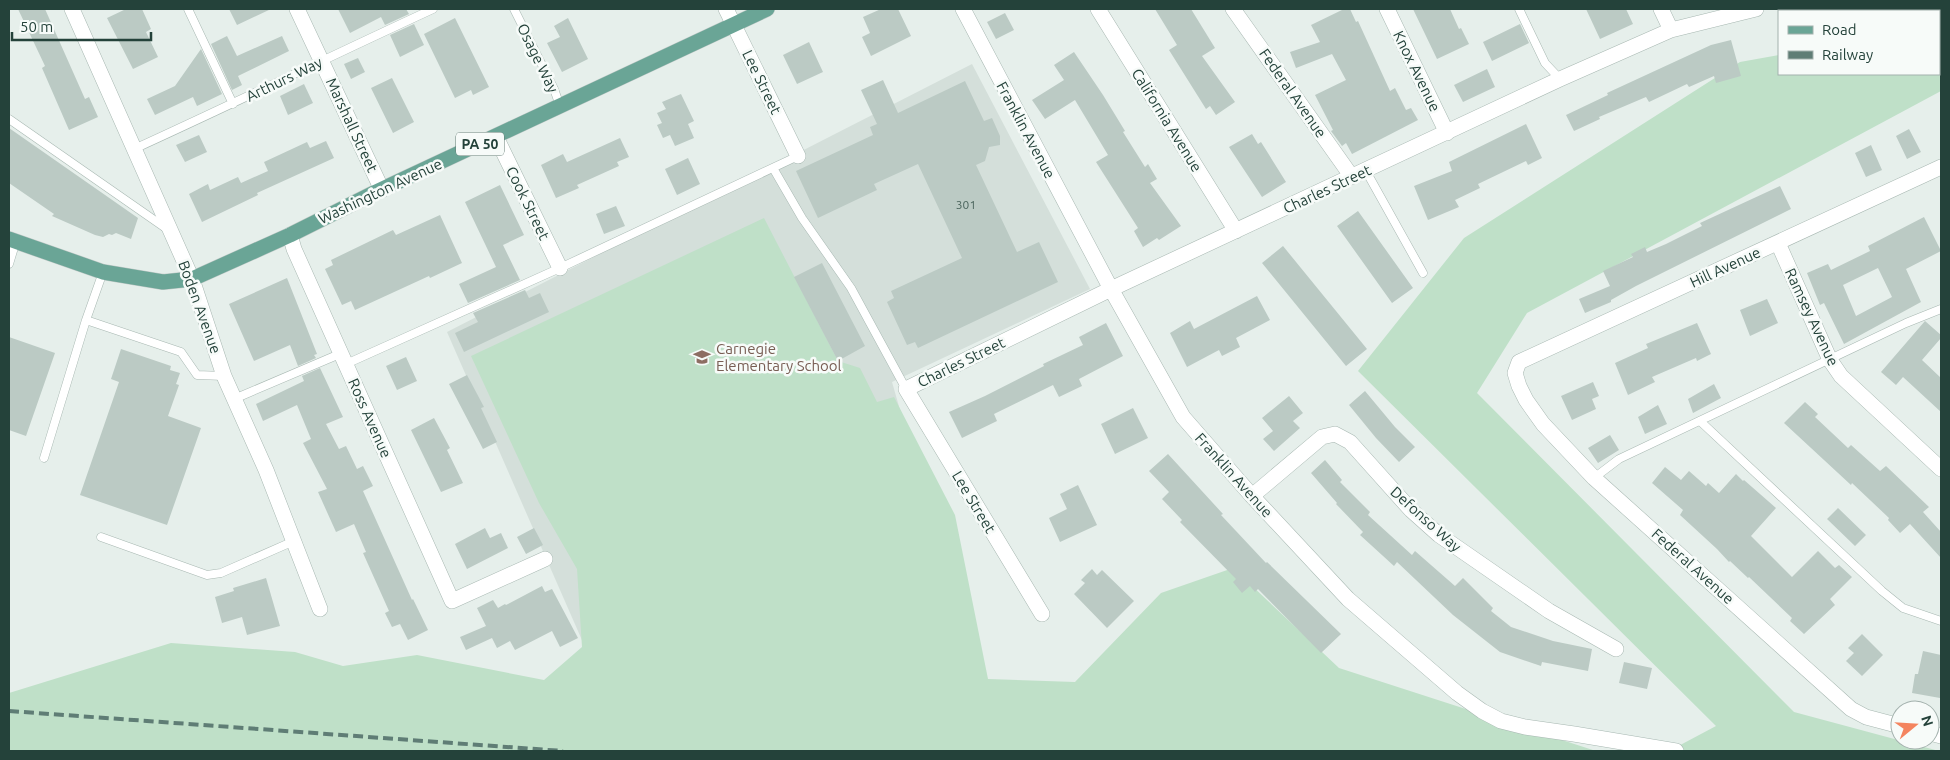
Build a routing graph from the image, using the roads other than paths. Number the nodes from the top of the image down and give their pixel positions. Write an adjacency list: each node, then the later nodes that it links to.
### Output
1 (72, 9): 24 (street, Boden Avenue)
2 (188, 9): 19 (lane)
3 (297, 9): 17 (street, Marshall Street)
4 (433, 9): 17 (lane, Arthurs Way)
5 (514, 9): 20 (lane, Osage Way)
6 (726, 9): 15 (street, Lee Street)
7 (767, 9): 15 (main road, Washington Avenue / PA 50)
8 (963, 9): 40 (street, Franklin Avenue)
9 (1098, 9): 30 (street, California Avenue)
10 (1233, 9): 28 (street, Federal Avenue)
11 (1387, 9): 22 (street, Knox Avenue)
12 (1519, 9): 18 (lane)
13 (1660, 9): 16 (street)
14 (1756, 9): 16 (street, Charles Street)
15 (734, 24): 20 (main road, Washington Avenue / PA 50); 25 (street, Lee Street)
16 (1671, 30): 18 (street, Charles Street)
17 (322, 60): 19 (lane, Arthurs Way); 29 (street, Marshall Street)
18 (1560, 79): 22 (street, Charles Street)
19 (233, 104): 24 (lane, Arthurs Way)
20 (560, 107): 23 (main road, Washington Avenue / PA 50)
21 (9, 119): 31 (lane)
22 (1447, 133): 28 (street, Charles Street)
23 (496, 137): 29 (main road, Washington Avenue / PA 50); 36 (street, Cook Street)
24 (134, 149): 31 (street, Boden Avenue)
25 (798, 156): 27 (lane)
26 (1941, 167): 34 (street, Hill Avenue)
27 (773, 168): 36 (lane); 47 (lane)
28 (1359, 174): 30 (street, Charles Street); 38 (lane)
29 (382, 190): 32 (main road, Washington Avenue / PA 50)
30 (1236, 231): 40 (street, Charles Street)
31 (172, 233): 39 (street, Boden Avenue)
32 (290, 235): 39 (main road, Washington Avenue / PA 50); 43 (street, Ross Avenue)
33 (13, 240): 35 (lane); 37 (main road, Washington Avenue / PA 50)
34 (1778, 243): 44 (street, Ramsey Avenue); 45 (street, Hill Avenue)
35 (9, 264)
36 (560, 268): 43 (lane)
37 (103, 272): 39 (main road, Washington Avenue / PA 50); 42 (lane)
38 (1423, 272)
39 (192, 278): 46 (street, Boden Avenue)
40 (1111, 290): 47 (street, Charles Street); 53 (street, Franklin Avenue)
41 (1941, 309): 44 (lane)
42 (86, 320): 46 (lane); 50 (lane)
43 (344, 358): 48 (lane); 56 (street, Ross Avenue)
44 (1830, 360): 49 (lane); 51 (street, Ramsey Avenue)
45 (1515, 373): 52 (street, Federal Avenue)
46 (224, 376): 48 (street, Boden Avenue)
47 (906, 389): 58 (street, Lee Street)
48 (234, 399): 55 (street, Boden Avenue)
49 (1700, 421): 52 (lane); 59 (lane)
50 (44, 458)
51 (1941, 468)
52 (1594, 478): 61 (street, Federal Avenue)
53 (1252, 496): 60 (street, Defonso Way); 62 (street, Franklin Avenue)
54 (101, 537): 55 (lane)
55 (294, 541): 57 (street, Boden Avenue)
56 (545, 559)
57 (320, 609)
58 (1042, 614)
59 (1941, 621)
60 (1616, 649)
61 (1890, 723)
62 (1676, 751)

